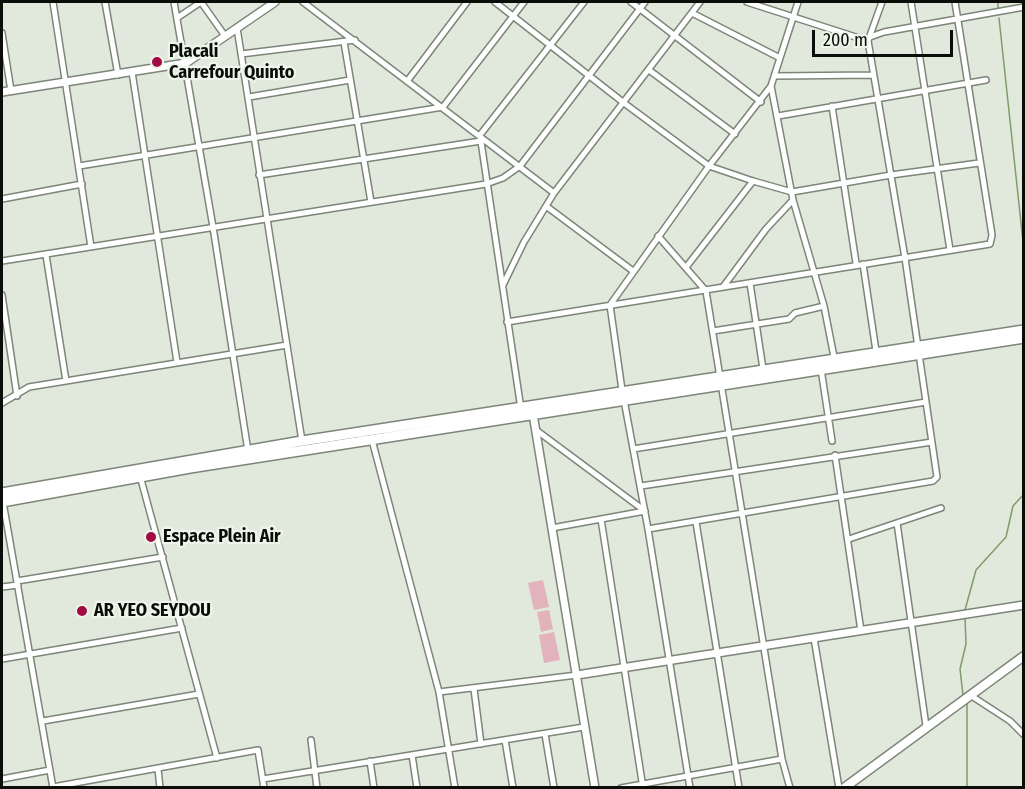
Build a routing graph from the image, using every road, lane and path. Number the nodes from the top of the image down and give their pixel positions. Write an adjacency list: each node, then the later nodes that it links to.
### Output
1 (53, 2): 47 (street)
2 (105, 2): 41 (street)
3 (174, 2): 23 (street)
4 (201, 2): 23 (street); 30 (street)
5 (275, 2): 27 (street)
6 (303, 2): 32 (street)
7 (467, 2): 45 (street)
8 (495, 2): 22 (street)
9 (524, 2): 22 (street)
10 (584, 2): 34 (street)
11 (631, 2): 20 (street)
12 (645, 2): 20 (street)
13 (700, 2): 21 (street)
14 (747, 2): 24 (street)
15 (798, 2): 24 (street)
16 (882, 2): 31 (street)
17 (911, 2): 26 (street)
18 (955, 2): 25 (street)
19 (1023, 7): 25 (street)
20 (640, 8): 29 (street); 40 (street)
21 (692, 13): 29 (street); 36 (street)
22 (513, 16): 34 (street); 58 (street)
23 (177, 18): 37 (street)
24 (793, 18): 31 (street); 36 (street)
25 (959, 21): 26 (street); 48 (street)
26 (915, 27): 31 (street); 51 (street)
27 (237, 28): 30 (street); 35 (street)
28 (2, 33): 50 (street)
29 (675, 35): 38 (street); 55 (street)
30 (225, 36): 37 (street)
31 (869, 39): 42 (street)
32 (355, 40): 33 (street); 45 (street)
33 (344, 42): 35 (street); 44 (street)
34 (550, 44): 40 (street); 63 (street)
35 (241, 54): 53 (street)
36 (780, 58): 43 (street)
37 (186, 63): 39 (street); 64 (street)
38 (649, 70): 56 (street); 61 (street)
39 (132, 72): 41 (street); 65 (street)
40 (588, 74): 56 (street); 69 (street)
41 (118, 75): 47 (street)
42 (873, 75): 43 (street); 54 (street)
43 (776, 76): 49 (street)
44 (350, 80): 53 (street); 60 (street)
45 (408, 80): 58 (street)
46 (986, 80): 48 (street)
47 (66, 83): 50 (street); 68 (street)
48 (966, 83): 51 (street); 67 (street)
49 (771, 86): 55 (street); 59 (street)
50 (10, 91): 52 (street)
51 (926, 91): 54 (street); 71 (street)
52 (2, 92)
53 (249, 97): 62 (street)
54 (877, 99): 57 (street); 72 (street)
55 (761, 102): 61 (street)
56 (624, 104): 70 (street); 79 (street)
57 (832, 106): 59 (street); 77 (street)
58 (443, 107): 60 (street); 63 (street)
59 (778, 116): 78 (street)
60 (357, 121): 62 (street); 66 (street)
61 (735, 134): 70 (street)
62 (254, 138): 64 (street); 73 (street)
63 (480, 138): 66 (street); 69 (street); 76 (street)
64 (200, 147): 65 (street); 85 (street)
65 (145, 156): 68 (street); 86 (street)
66 (363, 159): 73 (street); 82 (street)
67 (979, 163): 71 (street); 89 (street)
68 (79, 166): 75 (street)
69 (520, 166): 76 (street); 79 (street)
70 (709, 166): 74 (street); 87 (street)
71 (939, 168): 72 (street); 89 (street)
72 (891, 174): 77 (street); 91 (street)
73 (259, 176): 84 (street)
74 (753, 181): 78 (street); 95 (street)
75 (82, 184): 80 (street); 88 (street)
76 (486, 184): 82 (street); 99 (street)
77 (843, 184): 78 (street); 93 (street)
78 (792, 192): 81 (street)
79 (554, 193): 83 (street)
80 (2, 199)
81 (793, 200): 97 (street); 100 (street)
82 (371, 202): 84 (street)
83 (546, 206): 96 (street); 99 (street)
84 (265, 219): 85 (street); 110 (street)
85 (213, 226): 86 (street); 113 (street)
86 (159, 234): 88 (street); 115 (street)
87 (658, 236): 95 (street); 96 (street)
88 (91, 247): 90 (street)
89 (951, 250): 91 (street)
90 (46, 255): 92 (street); 119 (street)
91 (905, 258): 94 (street); 111 (street)
92 (2, 261)
93 (856, 263): 94 (street); 97 (street)
94 (863, 264): 112 (street)
95 (687, 266): 101 (street)
96 (633, 271): 103 (street)
97 (814, 271): 98 (street); 104 (street)
98 (750, 283): 100 (street); 106 (street)
99 (502, 286): 105 (street)
100 (723, 287): 101 (street)
101 (706, 291): 103 (street); 108 (street)
102 (2, 295): 121 (street)
103 (610, 305): 105 (street); 120 (street)
104 (824, 306): 106 (street); 114 (street)
105 (507, 322): 124 (street)
106 (756, 324): 108 (street); 116 (street)
107 (1023, 330): 111 (highway)
108 (713, 331): 118 (street)
109 (1023, 338): 111 (highway)
110 (286, 345): 113 (street); 130 (street)
111 (918, 350): 112 (highway); 117 (highway); 122 (street)
112 (876, 351): 114 (highway)
113 (233, 352): 115 (street); 134 (street)
114 (834, 357): 116 (highway)
115 (177, 362): 119 (street)
116 (763, 369): 118 (highway)
117 (821, 369): 118 (highway); 126 (street)
118 (721, 380): 120 (highway); 128 (street)
119 (66, 381): 121 (street)
120 (623, 395): 124 (highway); 125 (highway); 133 (street)
121 (17, 396): 123 (street)
122 (926, 402): 126 (street); 132 (street)
123 (2, 403)
124 (521, 412): 125 (highway); 129 (highway); 130 (highway)
125 (533, 414): 127 (street)
126 (828, 417): 128 (street); 131 (street)
127 (536, 430): 142 (street); 147 (street)
128 (730, 433): 133 (street); 136 (street)
129 (372, 440): 134 (highway); 167 (street)
130 (302, 441): 134 (highway)
131 (832, 441)
132 (932, 442): 135 (street); 139 (street)
133 (633, 449): 138 (street)
134 (249, 455): 137 (highway)
135 (835, 455): 136 (street); 139 (street)
136 (735, 472): 138 (street); 143 (street)
137 (139, 473): 140 (highway); 150 (street)
138 (641, 486): 142 (street)
139 (842, 497): 143 (street); 149 (street)
140 (2, 499): 151 (street)
141 (941, 508): 146 (street)
142 (645, 512): 144 (street); 148 (street)
143 (742, 513): 145 (street); 158 (street)
144 (601, 519): 147 (street); 164 (street)
145 (696, 522): 148 (street); 160 (street)
146 (897, 523): 149 (street); 154 (street)
147 (552, 528): 165 (street)
148 (648, 529): 163 (street)
149 (849, 539): 156 (street)
150 (163, 557): 151 (street); 155 (street)
151 (17, 583): 152 (street); 159 (street)
152 (2, 587)
153 (1023, 605): 154 (street)
154 (911, 623): 156 (street); 171 (street)
155 (182, 628): 159 (street); 168 (street)
156 (861, 630): 157 (street)
157 (814, 638): 158 (street); 207 (street)
158 (765, 646): 160 (street); 181 (street)
159 (31, 654): 162 (street); 170 (street)
160 (717, 654): 163 (street); 183 (street)
161 (1023, 656): 169 (main road)
162 (2, 659)
163 (669, 660): 164 (street); 187 (street)
164 (625, 668): 165 (street); 191 (street)
165 (577, 675): 166 (street); 172 (street)
166 (474, 689): 167 (street); 177 (street)
167 (439, 692): 178 (street)
168 (199, 694): 170 (street); 180 (street)
169 (970, 695): 171 (main road); 174 (street)
170 (43, 721): 185 (street)
171 (926, 726): 208 (main road)
172 (584, 727): 173 (street); 202 (street)
173 (545, 734): 176 (street); 201 (street)
174 (1023, 735)
175 (310, 740): 186 (street)
176 (505, 740): 177 (street); 200 (street)
177 (480, 744): 178 (street)
178 (448, 750): 179 (street); 199 (street)
179 (412, 754): 182 (street); 198 (street)
180 (217, 758): 184 (street); 190 (street)
181 (782, 759): 183 (street); 206 (street)
182 (370, 761): 186 (street); 197 (street)
183 (735, 767): 187 (street); 205 (street)
184 (158, 769): 189 (street); 194 (street)
185 (50, 770): 188 (street); 192 (street)
186 (313, 772): 190 (street); 196 (street)
187 (688, 776): 191 (street); 204 (street)
188 (2, 779)
189 (104, 779): 192 (street); 193 (street)
190 (263, 779): 195 (street)
191 (642, 786): 203 (street)
192 (53, 787)
193 (106, 788)
194 (160, 788)
195 (264, 788)
196 (317, 788)
197 (374, 788)
198 (417, 788)
199 (455, 788)
200 (513, 788)
201 (554, 788)
202 (595, 788)
203 (621, 788)
204 (690, 788)
205 (739, 788)
206 (790, 788)
207 (839, 788)
208 (844, 788)

